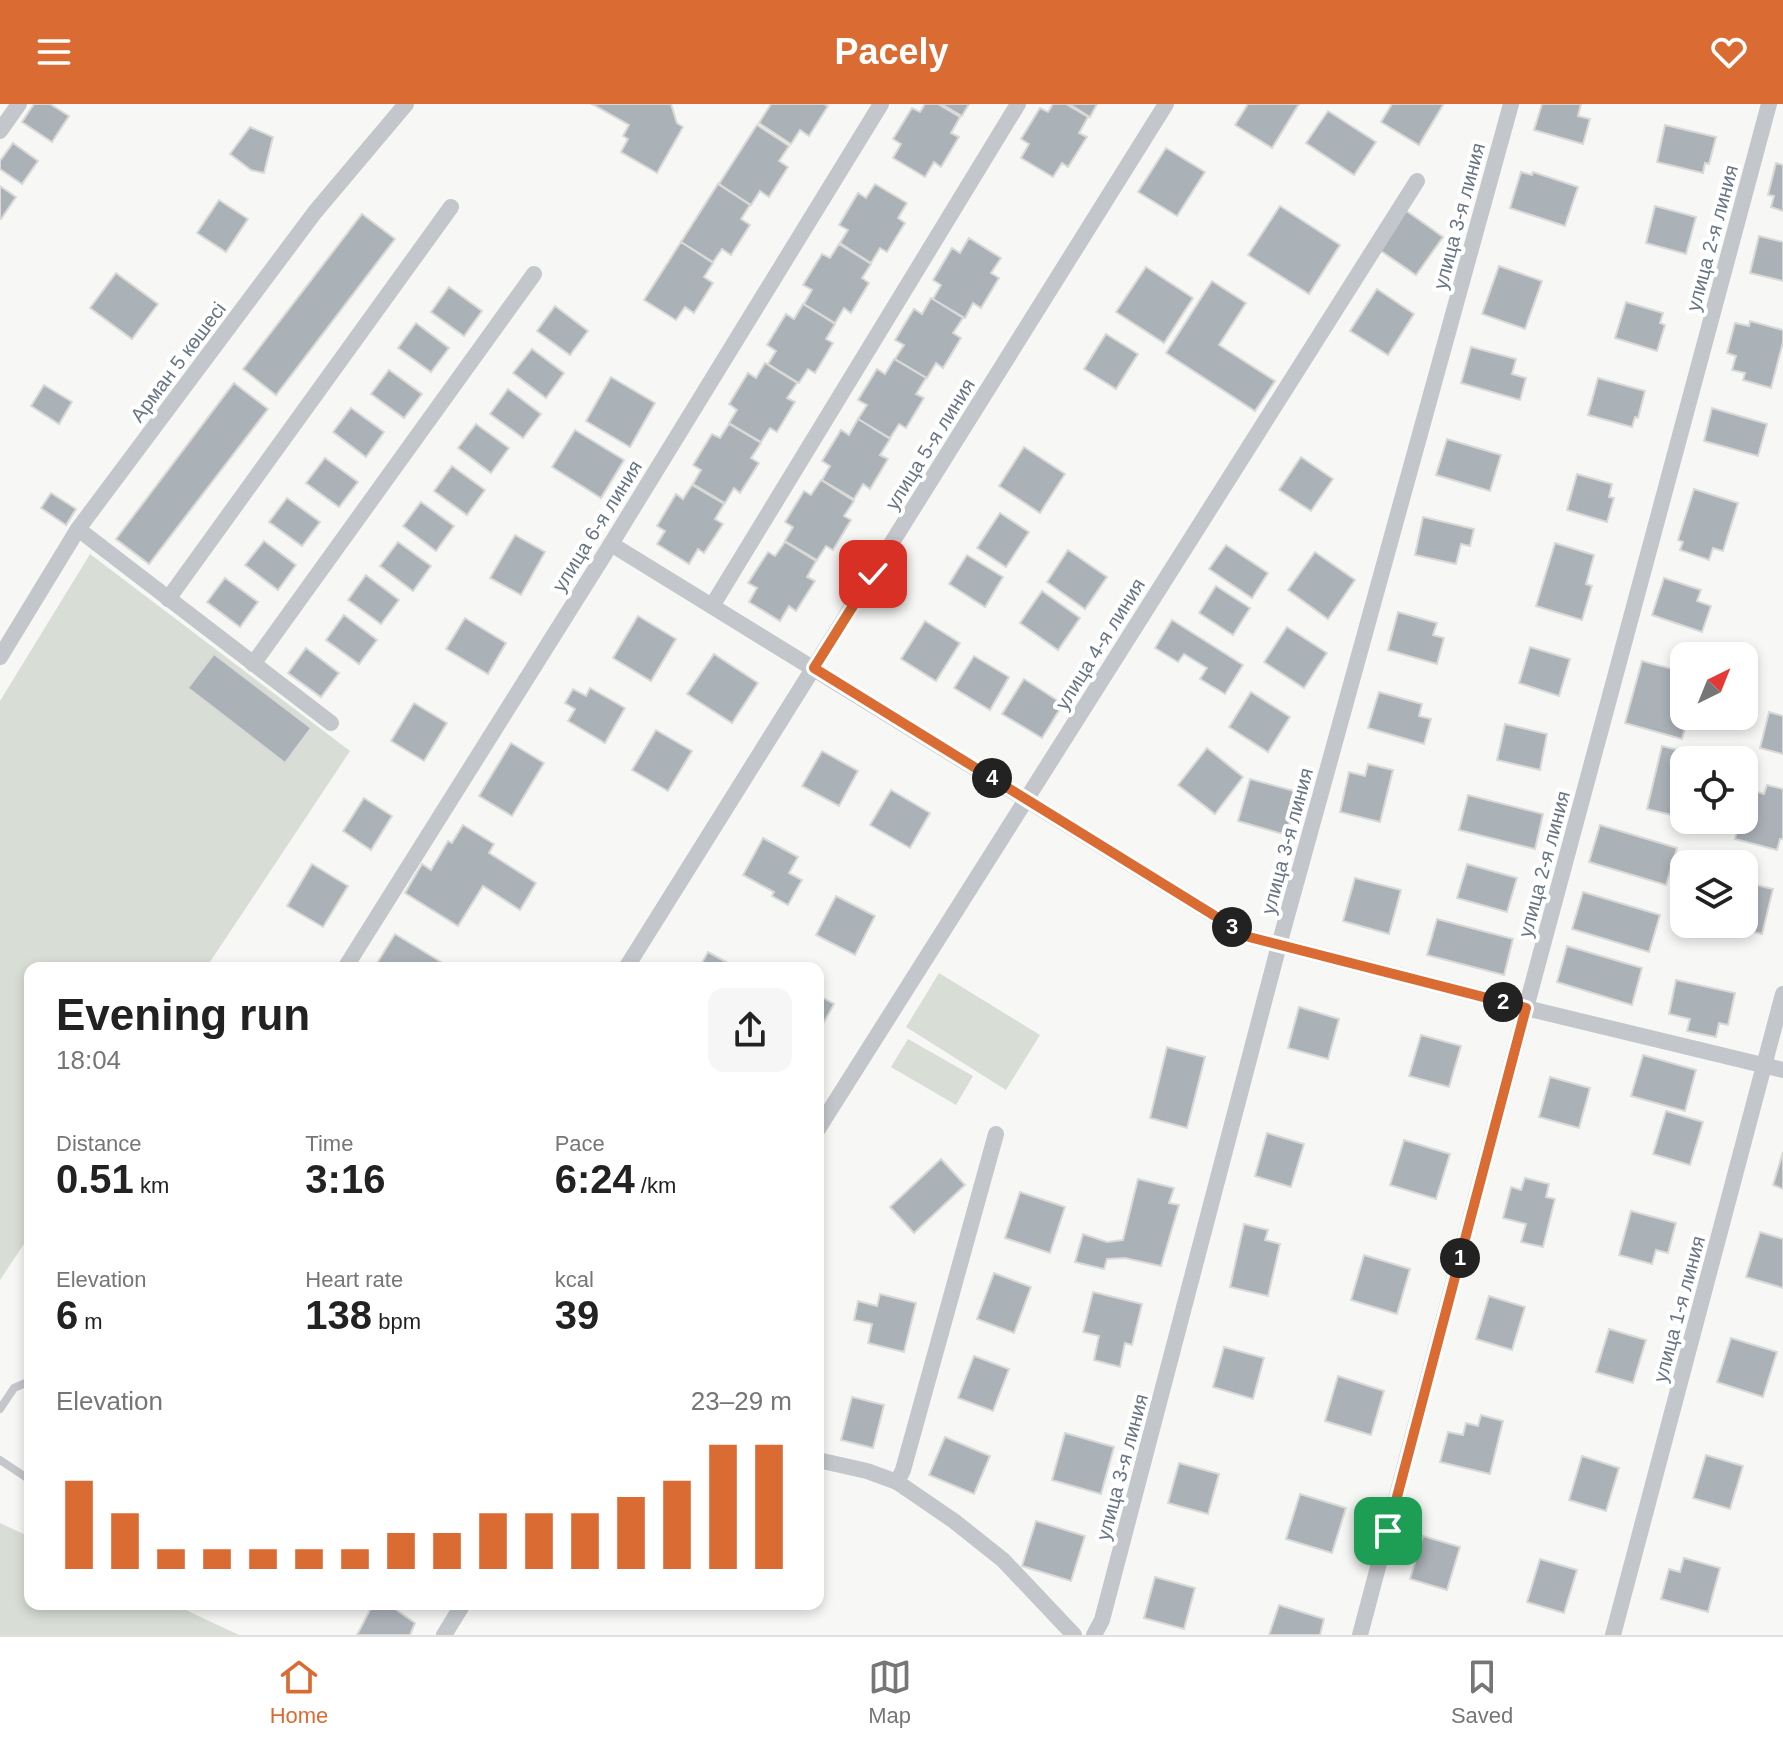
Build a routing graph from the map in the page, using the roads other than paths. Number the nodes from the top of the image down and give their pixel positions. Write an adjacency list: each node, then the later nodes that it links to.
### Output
1 (19, 104): 8 (street)
2 (406, 104): 12 (street, Арман 5 көшесі)
3 (881, 104): 13 (street, улица 6-я линия)
4 (1018, 104): 15 (street)
5 (1166, 104): 18 (street, улица 5-я линия)
6 (1511, 104): 21 (street, улица 3-я линия)
7 (1769, 104): 25 (street, улица 2-я линия)
8 (0, 131)
9 (1417, 181): 20 (street, улица 4-я линия)
10 (451, 207): 14 (street)
11 (534, 274): 17 (street)
12 (78, 529): 14 (street); 16 (street, Арман 5 көшесі)
13 (611, 544): 15 (street); 22 (street, улица 6-я линия)
14 (168, 599): 17 (street)
15 (712, 606): 18 (street)
16 (0, 657)
17 (253, 664): 19 (street)
18 (814, 668): 20 (street); 23 (street, улица 5-я линия)
19 (331, 723)
20 (1026, 799): 21 (street); 28 (street, улица 4-я линия)
21 (1279, 945): 25 (street); 39 (street, улица 3-я линия)
22 (349, 962)
23 (630, 962)
24 (1783, 994): 26 (street, улица 1-я линия)
25 (1526, 1008): 26 (street); 40 (street, улица 2-я линия)
26 (1764, 1066): 27 (street); 41 (street, улица 1-я линия)
27 (1783, 1070)
28 (824, 1119)
29 (996, 1134): 35 (street)
30 (24, 1384): 31 (lane)
31 (0, 1409)
32 (0, 1460): 34 (lane)
33 (824, 1461): 35 (street)
34 (24, 1476)
35 (897, 1482): 38 (street)
36 (459, 1610): 37 (street)
37 (444, 1635)
38 (1074, 1635)
39 (1094, 1635)
40 (1360, 1635)
41 (1613, 1635)

